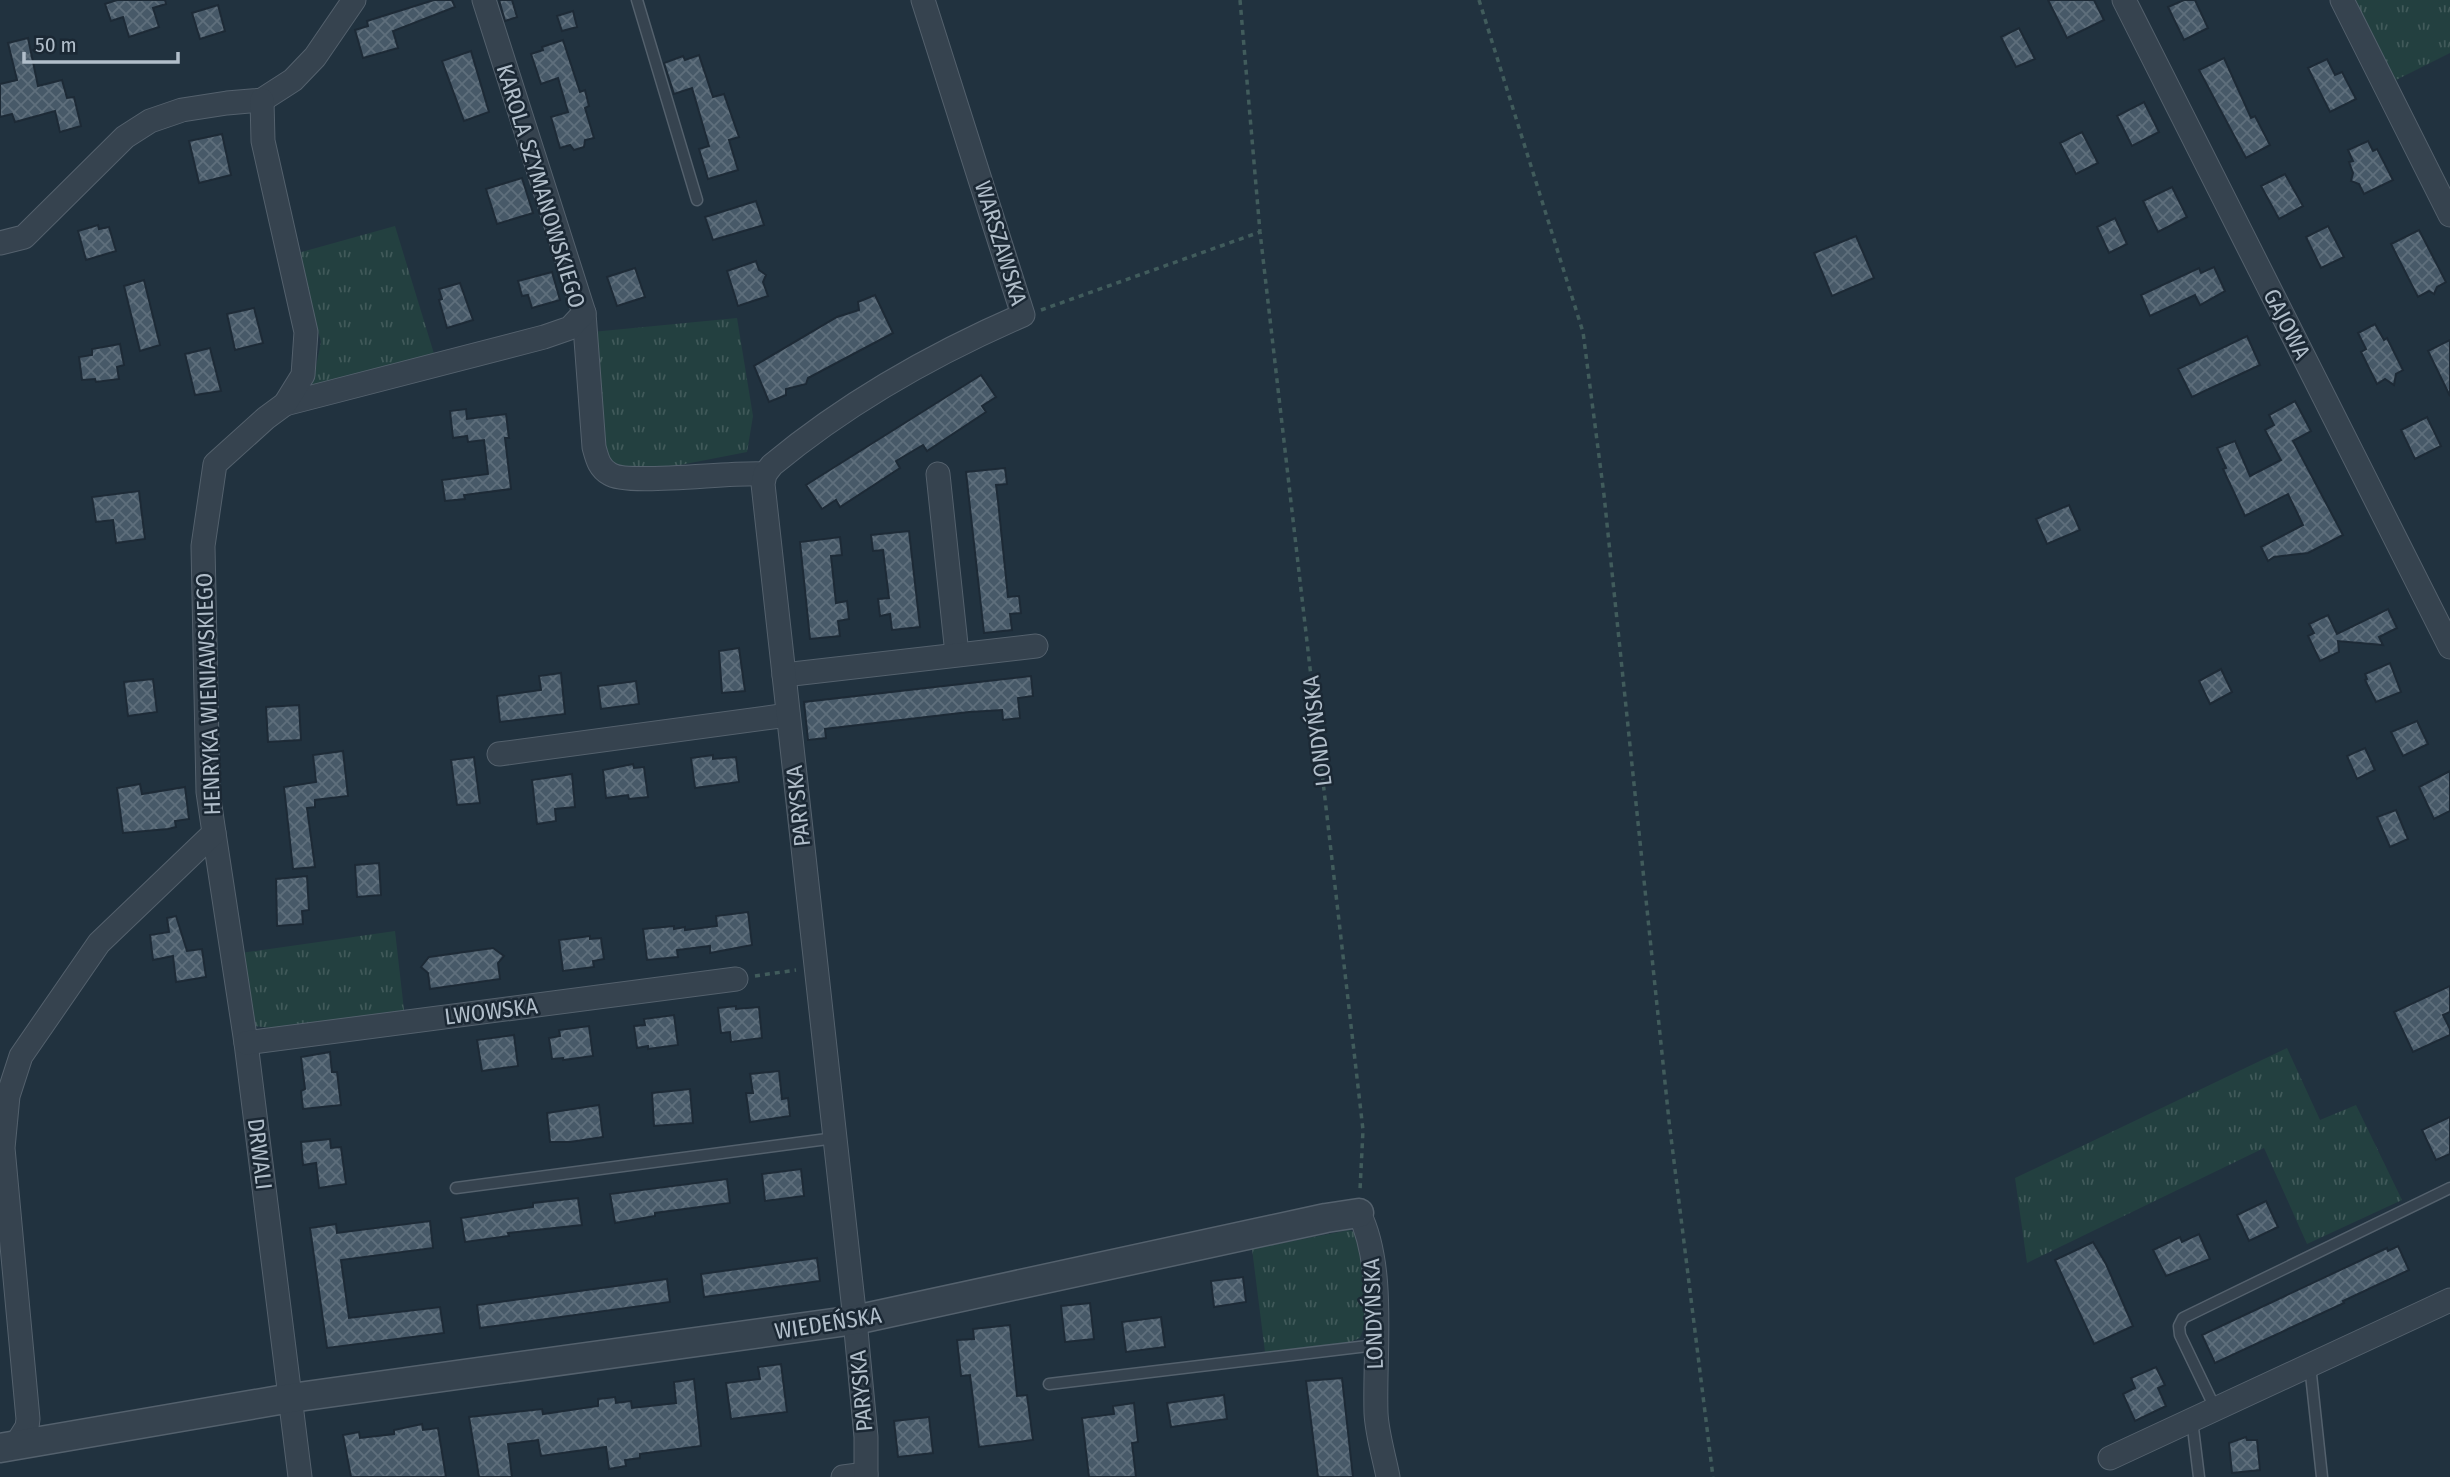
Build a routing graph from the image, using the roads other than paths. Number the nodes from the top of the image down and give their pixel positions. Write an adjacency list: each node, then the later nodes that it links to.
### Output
1 (354, 0): 7 (street)
2 (484, 0): 11 (street, KAROLA SZYMANOWSKIEGO)
3 (637, 0): 8 (lane)
4 (923, 0): 13 (street, WARSZAWSKA)
5 (2124, 0): 16 (street, GAJOWA)
6 (2342, 0): 9 (street)
7 (262, 100): 10 (street); 12 (street, HENRYKA WIENIAWSKIEGO)
8 (697, 200)
9 (2450, 215)
10 (0, 243)
11 (584, 313): 12 (street, KAROLA SZYMANOWSKIEGO); 13 (street)
12 (285, 404): 21 (street, HENRYKA WIENIAWSKIEGO)
13 (765, 474): 18 (street, PARYSKA)
14 (938, 474): 17 (street)
15 (1036, 646): 17 (street)
16 (2450, 647)
17 (957, 654): 18 (street)
18 (784, 675): 19 (street, PARYSKA)
19 (788, 715): 20 (street); 24 (street, PARYSKA)
20 (499, 754)
21 (214, 833): 23 (street, DRWALI); 36 (street, HENRYKA WIENIAWSKIEGO)
22 (736, 979): 23 (street, LWOWSKA)
23 (246, 1043): 33 (street, DRWALI)
24 (835, 1138): 25 (lane); 29 (street, PARYSKA)
25 (456, 1188)
26 (2450, 1188): 34 (lane)
27 (1359, 1213): 29 (street, WIEDEŃSKA); 30 (street, LONDYŃSKA)
28 (2450, 1300): 31 (street)
29 (855, 1320): 33 (street, WIEDEŃSKA); 38 (street, PARYSKA)
30 (1376, 1345): 32 (lane); 41 (street, LONDYŃSKA)
31 (2310, 1366): 34 (street); 43 (lane)
32 (1049, 1384)
33 (291, 1398): 36 (street, WIEDEŃSKA); 39 (street, DRWALI)
34 (2216, 1410): 35 (street)
35 (2192, 1420): 37 (street); 42 (lane)
36 (7, 1447)
37 (2110, 1458)
38 (866, 1475): 40 (street)
39 (300, 1477)
40 (843, 1477)
41 (1388, 1477)
42 (2199, 1477)
43 (2322, 1477)

